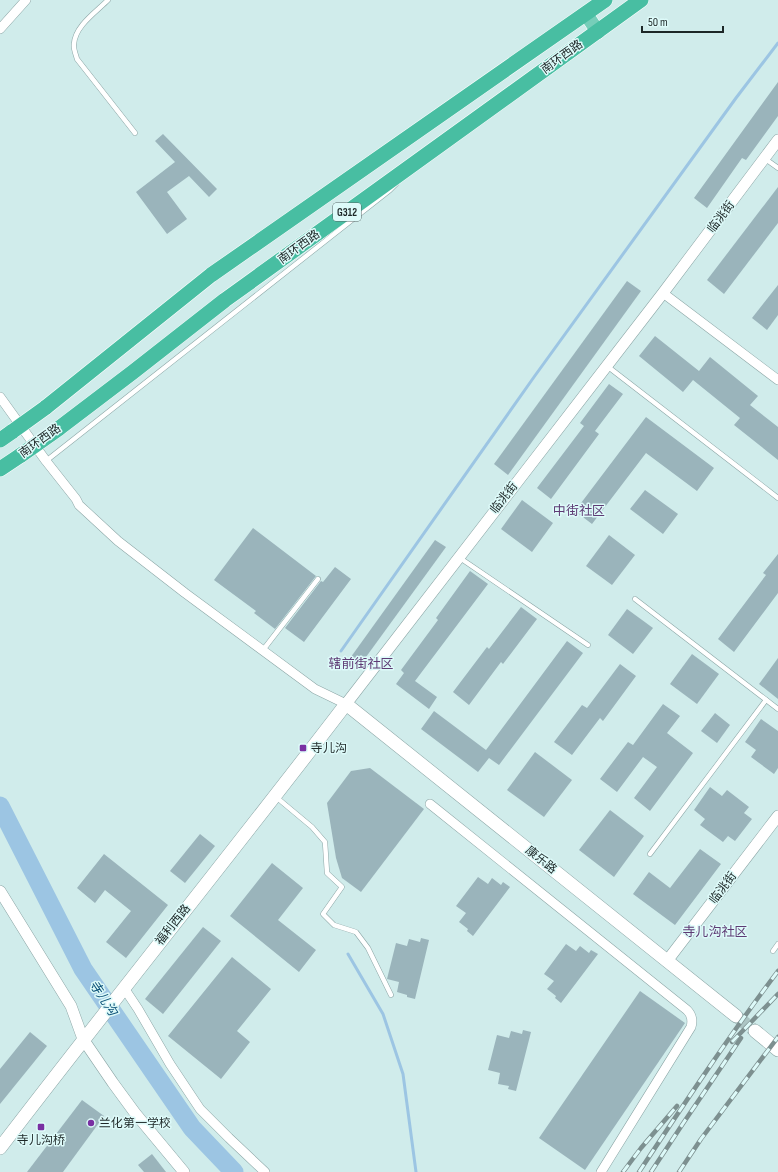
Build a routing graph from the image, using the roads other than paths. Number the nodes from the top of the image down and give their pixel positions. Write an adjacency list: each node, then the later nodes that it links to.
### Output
1 (26, 0): 6 (street)
2 (108, 0): 8 (lane)
3 (605, 0): 5 (highway, 南环西路 / G312)
4 (641, 0): 7 (highway, 南环西路 / G312)
5 (586, 14): 7 (main road); 17 (highway, 南环西路 / G312, bridge)
6 (0, 29)
7 (598, 32): 10 (highway, 南环西路 / G312)
8 (135, 133)
9 (778, 140): 11 (street, 临洮街)
10 (423, 157): 18 (lane); 19 (highway, 南环西路 / G312, bridge)
11 (764, 158): 12 (lane); 13 (street, 临洮街)
12 (778, 168)
13 (663, 293): 14 (street, 临洮街); 15 (street)
14 (607, 366): 20 (lane); 21 (street, 临洮街)
15 (778, 380)
16 (0, 397): 18 (street)
17 (0, 440)
18 (46, 461): 25 (street)
19 (0, 469)
20 (778, 498)
21 (459, 557): 24 (lane); 27 (street, 临洮街)
22 (318, 579): 25 (lane)
23 (635, 599): 26 (lane)
24 (588, 645)
25 (263, 650): 27 (street)
26 (766, 700): 28 (lane); 32 (lane)
27 (346, 704): 29 (main road, 福利西路); 36 (main road, 康乐路)
28 (778, 709)
29 (275, 796): 37 (main road, 福利西路); 38 (lane)
30 (430, 804): 46 (street)
31 (778, 816): 36 (street, 临洮街)
32 (650, 854)
33 (0, 891): 41 (street)
34 (778, 944): 35 (lane)
35 (773, 951)
36 (667, 961): 39 (main road, 康乐路)
37 (121, 990): 41 (main road, 福利西路); 45 (street)
38 (391, 996)
39 (736, 1016)
40 (755, 1032): 42 (main road)
41 (86, 1035): 43 (main road, 福利西路); 44 (street)
42 (778, 1050)
43 (0, 1148)
44 (184, 1172)
45 (265, 1172)
46 (601, 1172)

